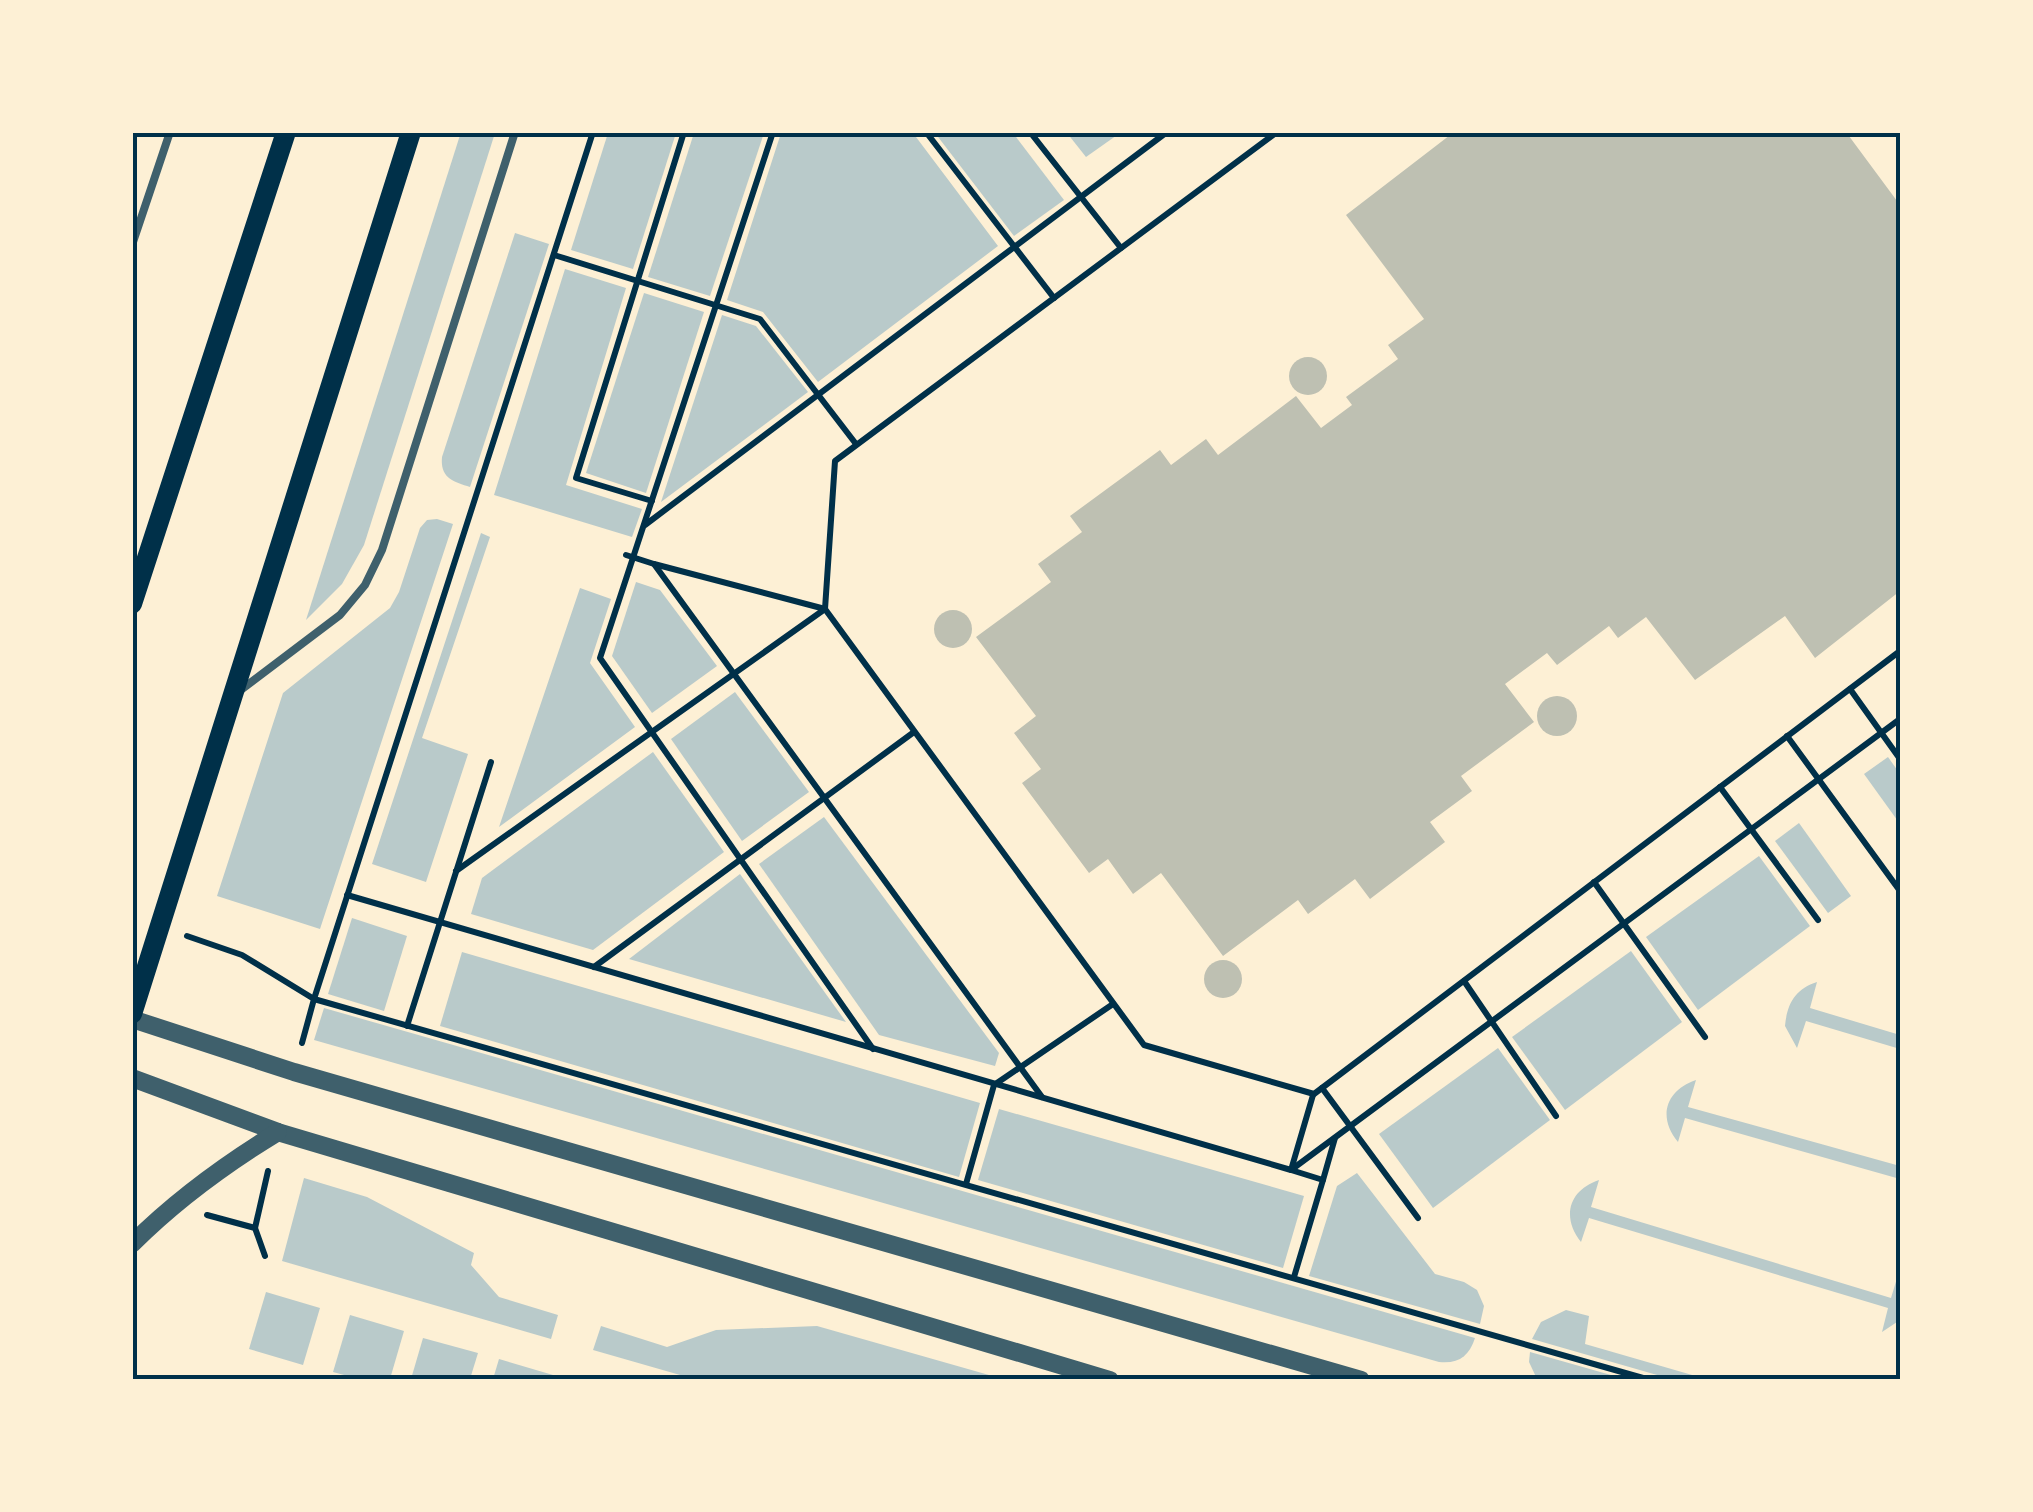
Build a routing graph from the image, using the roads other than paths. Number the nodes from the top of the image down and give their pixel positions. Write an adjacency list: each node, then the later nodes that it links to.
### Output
1 (170, 132): 5 (lane)
2 (286, 132): 7 (main road)
3 (410, 132): 8 (main road)
4 (514, 132): 8 (lane)
5 (136, 222): 6 (lane)
6 (132, 245)
7 (132, 604)
8 (235, 695): 9 (main road)
9 (132, 1017): 14 (street)
10 (132, 1078): 11 (street)
11 (278, 1132): 12 (street); 13 (street)
12 (132, 1244)
13 (1110, 1380)
14 (1361, 1380)

